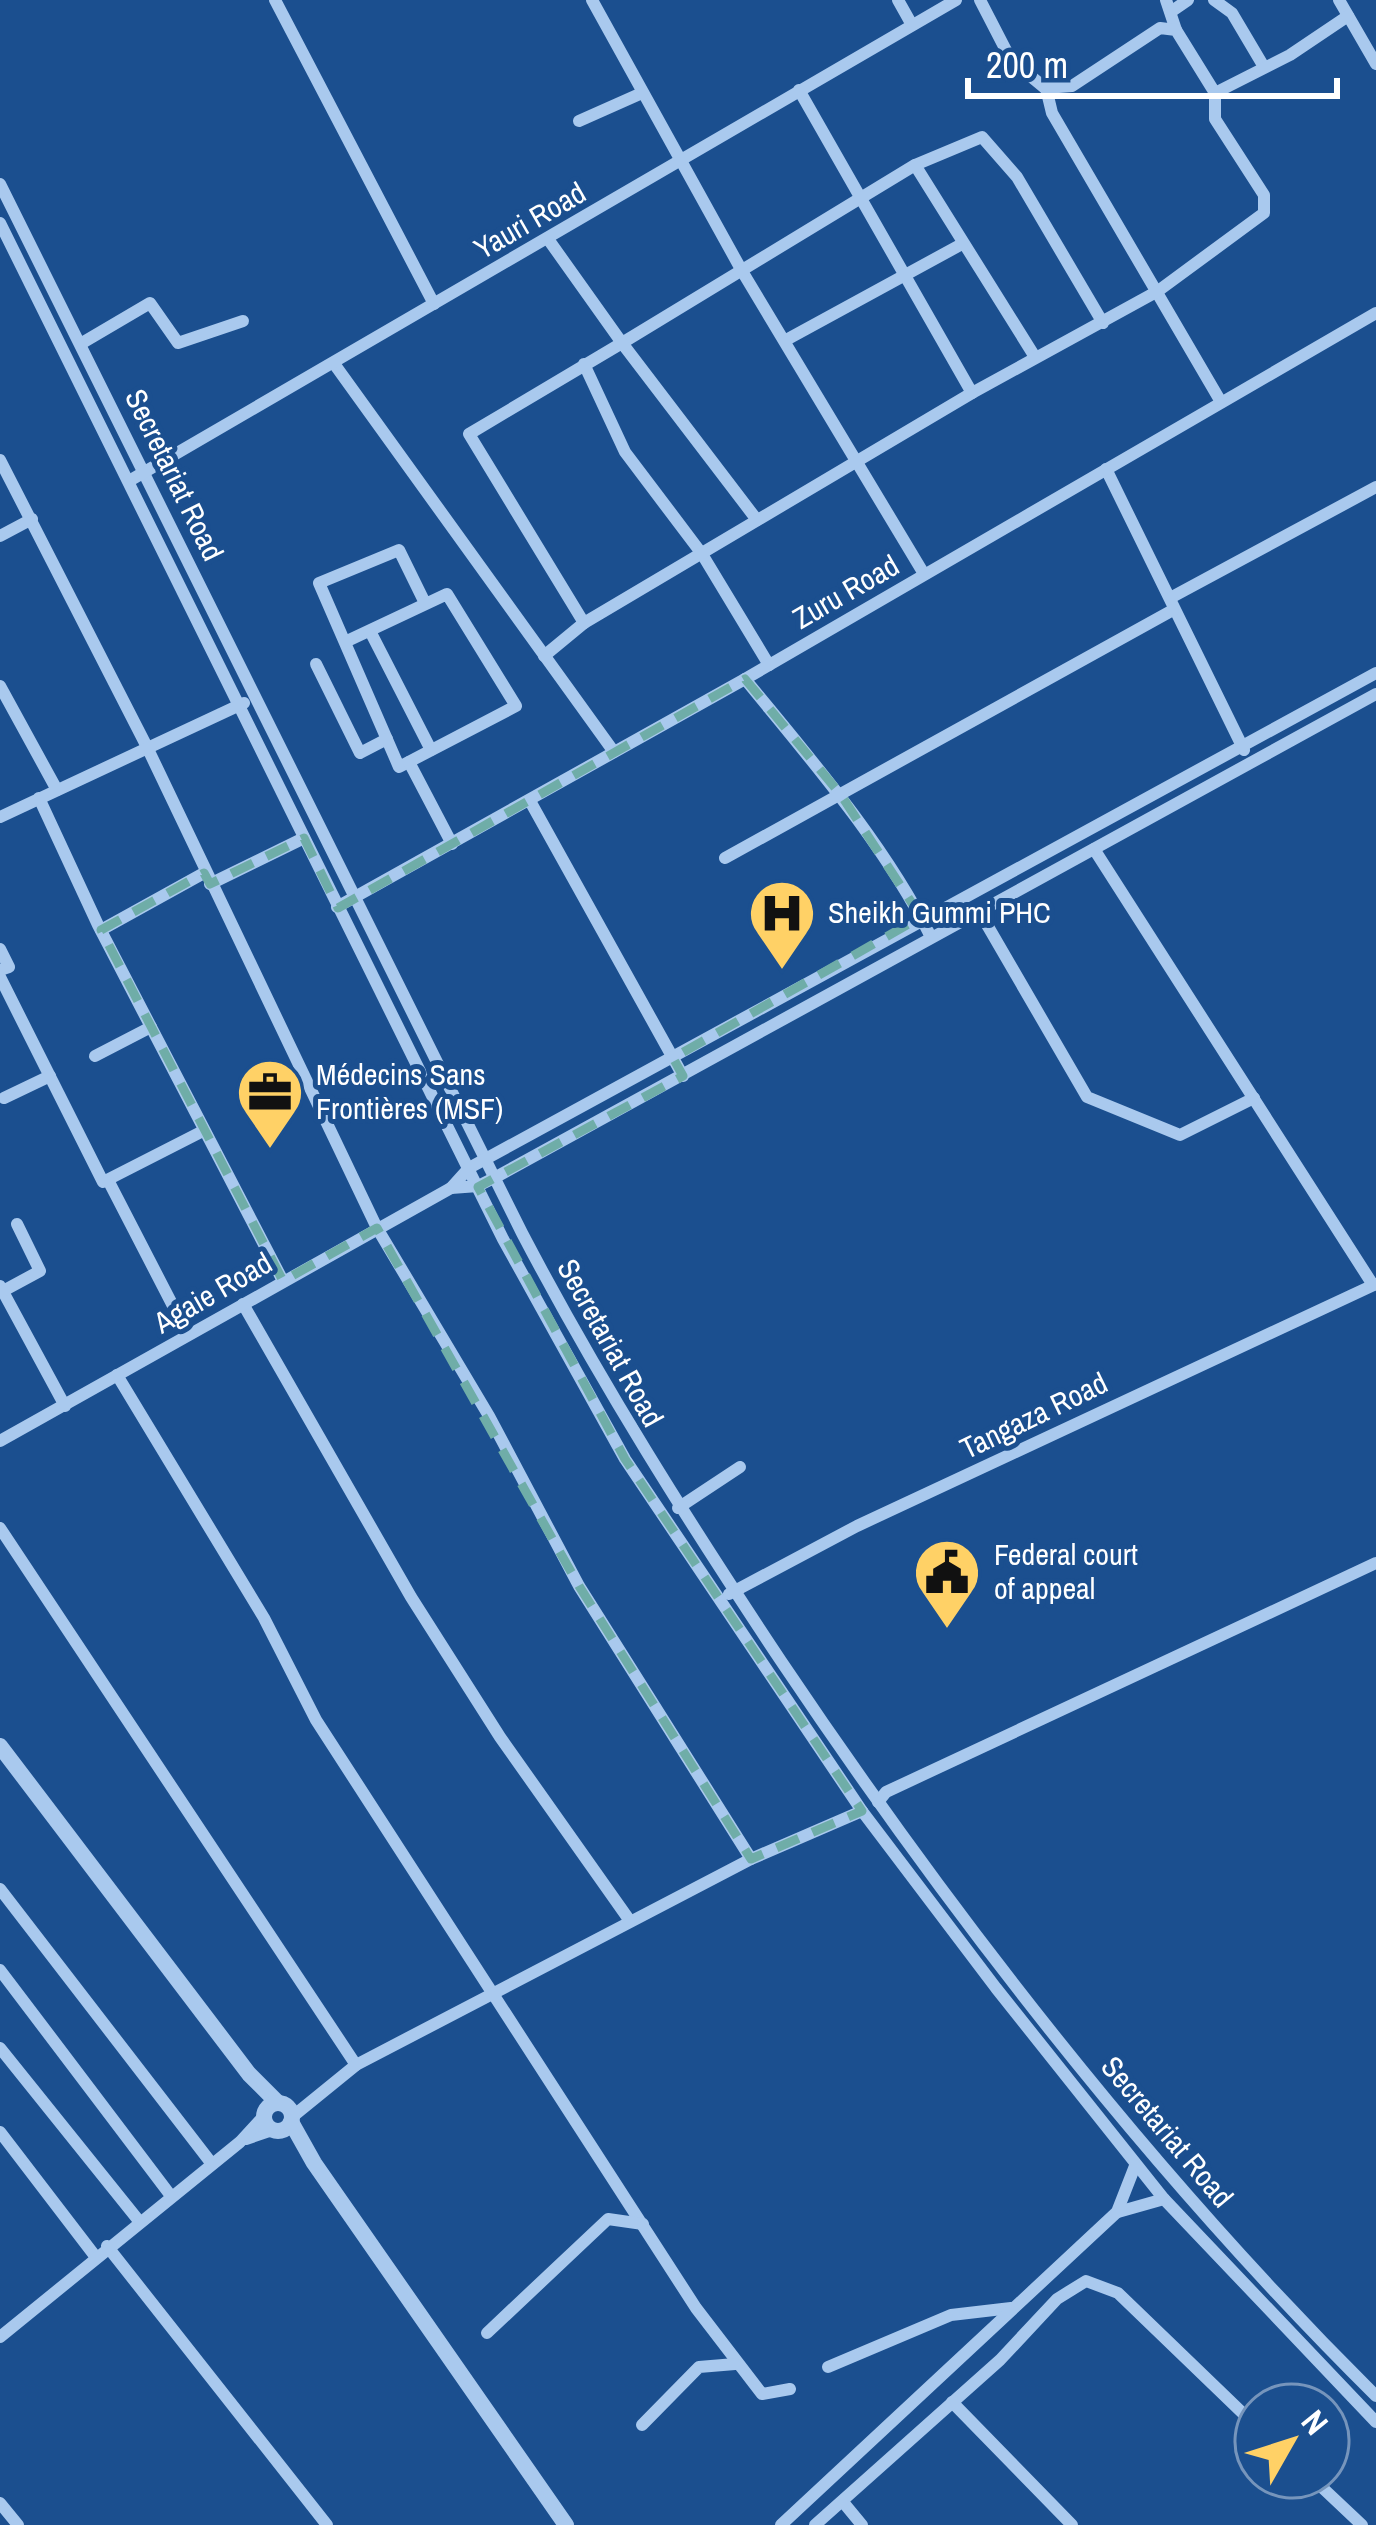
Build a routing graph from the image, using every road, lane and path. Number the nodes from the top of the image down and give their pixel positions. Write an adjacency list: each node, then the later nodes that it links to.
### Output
1 (275, 0): 31 (street)
2 (592, 0): 17 (street)
3 (898, 0): 11 (street)
4 (956, 0): 11 (street, Yauri Road)
5 (980, 0): 15 (street)
6 (1188, 0): 9 (street)
7 (1214, 0): 14 (street)
8 (1339, 0): 10 (street)
9 (1168, 5): 12 (street)
10 (1348, 16): 13 (street); 14 (street)
11 (913, 25): 16 (street, Yauri Road)
12 (1176, 30): 15 (street); 18 (street)
13 (1376, 64)
14 (1264, 67): 18 (street)
15 (1046, 88): 30 (street)
16 (799, 90): 20 (street, Yauri Road); 23 (street)
17 (642, 93): 19 (street); 20 (street)
18 (1215, 93): 30 (street)
19 (579, 121)
20 (680, 159): 25 (street, Yauri Road); 28 (street)
21 (915, 165): 23 (street); 26 (street); 34 (street)
22 (0, 184): 36 (street, Secretariat Road)
23 (863, 198): 28 (street); 29 (street)
24 (0, 223): 27 (street, Secretariat Road)
25 (548, 239): 31 (street, Yauri Road); 37 (street)
26 (962, 244): 29 (street); 38 (street)
27 (7, 252): 47 (street, Secretariat Road)
28 (742, 271): 35 (street); 37 (street)
29 (906, 274): 35 (street); 41 (street)
30 (1158, 291): 34 (street); 42 (street)
31 (434, 304): 40 (street, Yauri Road)
32 (1376, 313): 42 (street, Zuru Road)
33 (243, 321): 36 (street)
34 (1102, 323): 38 (street)
35 (786, 340): 44 (street)
36 (82, 343): 46 (street, Secretariat Road)
37 (622, 343): 39 (street); 50 (street)
38 (1035, 357): 41 (street)
39 (584, 364): 52 (street); 56 (street)
40 (335, 365): 46 (street, Yauri Road); 59 (street)
41 (972, 393): 44 (street)
42 (1221, 402): 45 (street, Zuru Road)
43 (0, 460): 49 (street)
44 (857, 460): 50 (street); 53 (street)
45 (1106, 469): 53 (street, Zuru Road); 55 (street)
46 (147, 473): 47 (street, Yauri Road); 67 (street, Secretariat Road)
47 (129, 482): 68 (street, Secretariat Road)
48 (1376, 487): 55 (street)
49 (32, 519): 51 (street); 71 (street)
50 (758, 520): 52 (street)
51 (0, 536)
52 (702, 554): 56 (street); 61 (street)
53 (924, 574): 61 (street, Zuru Road)
54 (425, 603): 57 (street); 58 (street); 72 (street)
55 (1172, 603): 70 (street); 77 (street)
56 (584, 623): 59 (street)
57 (370, 631): 58 (street); 72 (street)
58 (345, 642): 69 (street)
59 (544, 656): 73 (street)
60 (316, 664): 69 (street)
61 (769, 665): 63 (street, Zuru Road)
62 (1376, 673): 64 (street)
63 (746, 679): 73 (street, Zuru Road); 77 (street)
64 (1355, 684): 66 (street); 70 (street)
65 (0, 686): 76 (street)
66 (1370, 697): 75 (street)
67 (256, 698): 68 (street); 86 (street, Secretariat Road)
68 (240, 705): 71 (street); 81 (street, Secretariat Road)
69 (387, 739): 74 (street)
70 (1243, 747): 75 (street); 89 (street)
71 (147, 748): 76 (street); 85 (street)
72 (431, 750): 74 (street)
73 (614, 752): 79 (street, Zuru Road)
74 (409, 762): 82 (street)
75 (1250, 762): 83 (street)
76 (57, 790): 78 (street)
77 (841, 795): 84 (street); 89 (street)
78 (38, 798): 80 (street); 90 (street)
79 (530, 801): 82 (street, Zuru Road); 96 (street)
80 (0, 817)
81 (304, 838): 85 (street); 87 (street, Secretariat Road)
82 (452, 844): 86 (street, Zuru Road)
83 (1094, 849): 88 (street); 100 (street)
84 (725, 858)
85 (207, 878): 90 (street); 109 (street)
86 (357, 898): 87 (street, Zuru Road); 102 (street, Secretariat Road)
87 (337, 907): 103 (street, Secretariat Road)
88 (979, 910): 91 (street); 100 (street)
89 (921, 917): 91 (street); 96 (street)
90 (101, 930): 94 (street)
91 (931, 937): 98 (street)
92 (0, 949): 93 (street)
93 (0, 974): 97 (street)
94 (151, 1027): 95 (street); 101 (street)
95 (95, 1057)
96 (673, 1058): 98 (street); 102 (street)
97 (50, 1076): 99 (street); 105 (street)
98 (683, 1076): 104 (street)
99 (4, 1098)
100 (1254, 1098): 111 (street)
101 (203, 1131): 105 (street); 110 (street)
102 (486, 1158): 103 (street); 104 (street, Secretariat Road)
103 (469, 1168): 106 (street, Secretariat Road); 107 (street)
104 (496, 1177): 106 (street); 119 (street, Secretariat Road)
105 (108, 1180): 114 (street)
106 (478, 1186): 107 (street); 123 (street, Secretariat Road)
107 (451, 1188): 109 (street, Agaie Road)
108 (16, 1224): 112 (street)
109 (376, 1228): 110 (street, Agaie Road); 127 (street)
110 (283, 1281): 113 (street, Agaie Road)
111 (1375, 1285): 122 (street, Tangaza Road)
112 (1, 1288): 116 (street)
113 (243, 1304): 114 (street, Agaie Road); 129 (street)
114 (188, 1335): 115 (street, Agaie Road)
115 (118, 1376): 116 (street, Agaie Road); 131 (street)
116 (64, 1406): 117 (street, Agaie Road)
117 (0, 1441)
118 (740, 1467): 119 (street)
119 (678, 1508): 122 (street, Secretariat Road)
120 (0, 1528): 133 (street)
121 (1376, 1563): 125 (street)
122 (734, 1590): 123 (street, Tangaza Road); 125 (street, Secretariat Road)
123 (719, 1601): 126 (street, Secretariat Road)
124 (0, 1747): 134 (street)
125 (878, 1802): 151 (street, Secretariat Road)
126 (862, 1811): 127 (street); 137 (street, Secretariat Road)
127 (751, 1859): 129 (street)
128 (0, 1889): 136 (street)
129 (630, 1922): 131 (street)
130 (0, 1970): 138 (street)
131 (496, 1996): 133 (street); 142 (street)
132 (0, 2048): 141 (street)
133 (356, 2066): 134 (street)
134 (278, 2117): 136 (street); 161 (street)
135 (0, 2132): 144 (street)
136 (212, 2164): 138 (street)
137 (1135, 2166): 139 (street, Secretariat Road); 140 (street)
138 (171, 2196): 141 (street)
139 (1164, 2199): 140 (street); 154 (street, Secretariat Road)
140 (1117, 2212): 145 (street)
141 (139, 2221): 143 (street)
142 (644, 2224): 146 (street); 148 (street)
143 (107, 2246): 144 (street); 160 (street)
144 (94, 2256): 147 (street)
145 (1012, 2308): 149 (street); 162 (street)
146 (487, 2333)
147 (0, 2337)
148 (735, 2364): 150 (street); 155 (street)
149 (828, 2367)
150 (790, 2389)
151 (1376, 2396)
152 (952, 2402): 153 (street); 157 (street); 165 (street)
153 (1232, 2403)
154 (1376, 2422)
155 (642, 2425)
156 (1336, 2501): 166 (street)
157 (843, 2502): 163 (street); 164 (street)
158 (0, 2503): 159 (street)
159 (18, 2525)
160 (327, 2525)
161 (566, 2525)
162 (781, 2525)
163 (815, 2525)
164 (862, 2525)
165 (1072, 2525)
166 (1362, 2525)

